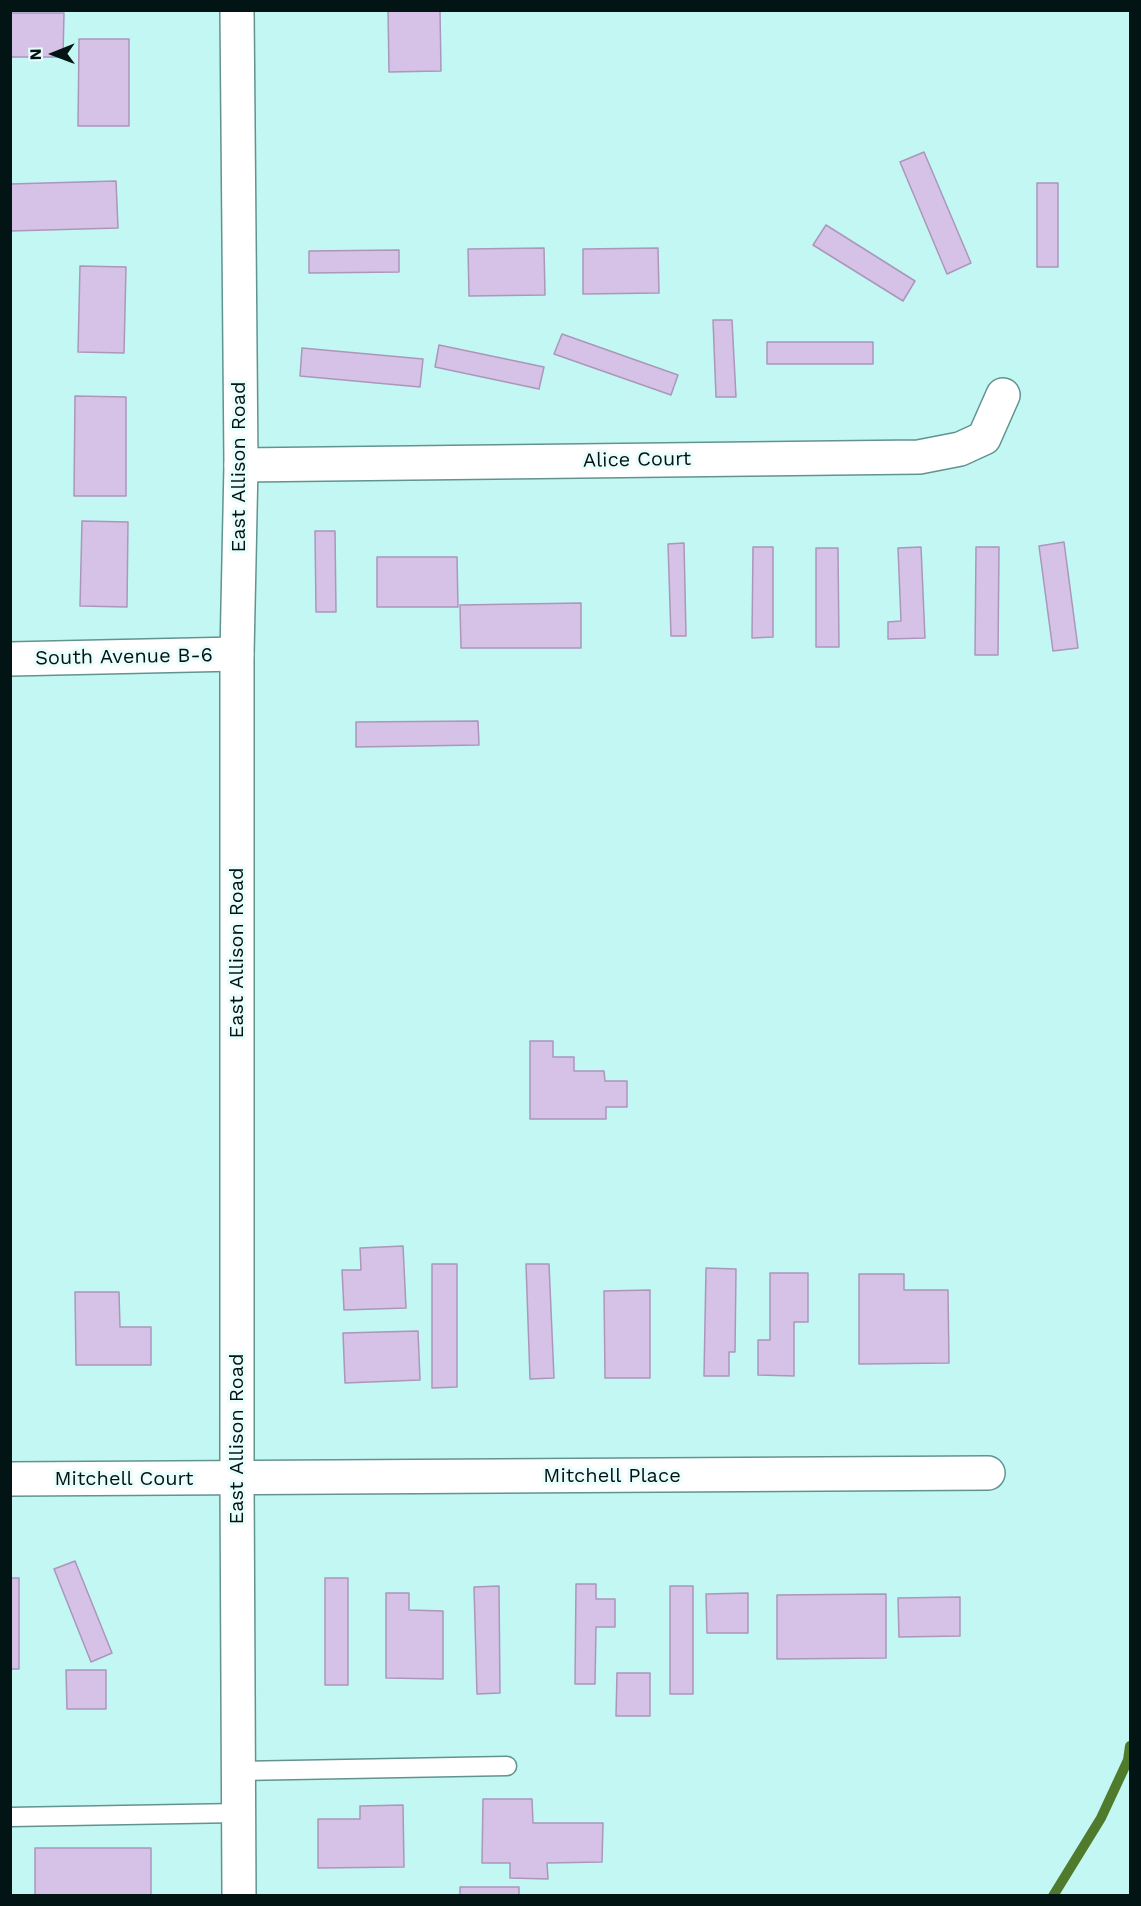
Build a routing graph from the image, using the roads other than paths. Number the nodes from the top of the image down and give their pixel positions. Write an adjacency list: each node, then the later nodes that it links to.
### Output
1 (237, 10): 3 (street, East Allison Road)
2 (1003, 395): 3 (street, Alice Court)
3 (241, 465): 4 (street, East Allison Road)
4 (237, 654): 5 (street, South Avenue B-6); 7 (street, East Allison Road)
5 (10, 659)
6 (988, 1473): 7 (street, Mitchell Place)
7 (237, 1478): 8 (street, Mitchell Court); 10 (street, East Allison Road)
8 (10, 1479)
9 (507, 1766): 10 (lane)
10 (239, 1771): 11 (street, East Allison Road)
11 (239, 1813): 12 (lane); 13 (street, East Allison Road)
12 (10, 1817)
13 (239, 1896)

